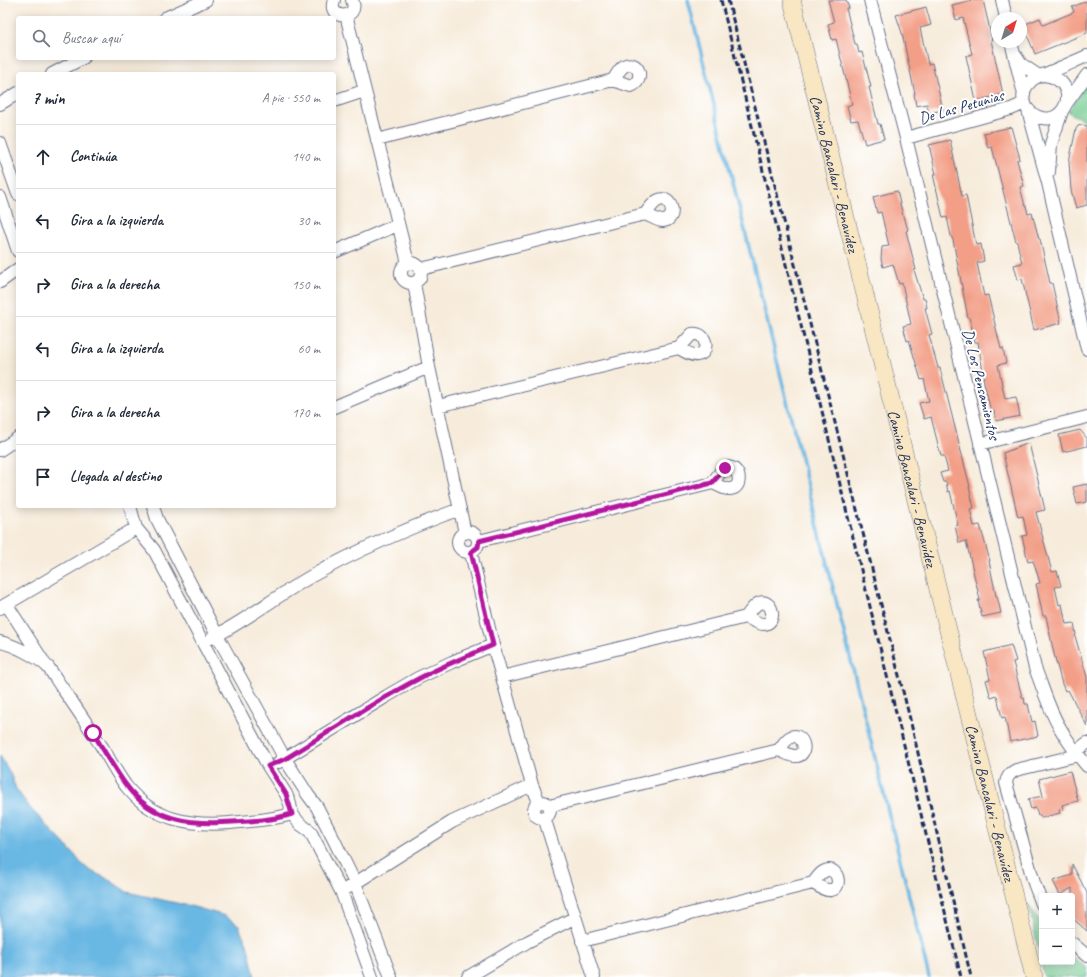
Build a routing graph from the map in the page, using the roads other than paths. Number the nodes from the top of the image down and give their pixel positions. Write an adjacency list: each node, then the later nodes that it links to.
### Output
1 (206, 0): 9 (street)
2 (334, 0): 8 (street)
3 (354, 0): 8 (street)
4 (792, 0): 89 (main road, Camino Bancalari - Benavídez)
5 (870, 0): 24 (street, De Los Pensamientos)
6 (1002, 0): 7 (street)
7 (1005, 12)
8 (346, 15): 18 (street)
9 (170, 16)
10 (1012, 48): 21 (street)
11 (1013, 48): 16 (street)
12 (1087, 56): 16 (street)
13 (79, 60): 14 (street)
14 (56, 72)
15 (1087, 75): 23 (street)
16 (1041, 76): 21 (street); 23 (street)
17 (613, 80): 25 (street)
18 (364, 91): 20 (street); 25 (street)
19 (16, 95): 22 (street)
20 (336, 100)
21 (1026, 103): 23 (street); 24 (street, De Las Petunias); 27 (street)
22 (0, 104)
23 (1064, 107): 27 (street)
24 (906, 138): 46 (street, De Los Pensamientos)
25 (377, 140): 31 (street)
26 (0, 142): 28 (street)
27 (1048, 183): 40 (street)
28 (16, 188)
29 (0, 197): 32 (street)
30 (646, 214): 35 (street)
31 (397, 225): 33 (street); 34 (street)
32 (16, 242)
33 (336, 251)
34 (408, 263): 35 (street); 38 (street)
35 (421, 269): 38 (street)
36 (16, 270): 37 (street)
37 (0, 282)
38 (414, 283): 41 (street)
39 (679, 348): 43 (street)
40 (1087, 349)
41 (429, 366): 42 (street); 43 (street)
42 (336, 406)
43 (438, 406): 51 (street)
44 (1087, 417): 46 (street)
45 (16, 439): 47 (street)
46 (980, 444): 67 (street, De Los Pensamientos)
47 (0, 450)
48 (712, 483): 55 (street)
49 (132, 508): 53 (street)
50 (154, 508): 52 (street)
51 (460, 509): 54 (street); 59 (street)
52 (157, 519): 53 (street); 59 (street)
53 (139, 532): 57 (street); 61 (street)
54 (465, 533): 55 (street); 56 (street)
55 (479, 541): 56 (street)
56 (471, 552): 62 (street)
57 (3, 607): 63 (street)
58 (746, 617): 64 (street)
59 (218, 635): 61 (street); 68 (street)
60 (0, 642): 63 (street)
61 (203, 643): 69 (street)
62 (493, 645): 64 (street); 68 (street)
63 (47, 666): 74 (street)
64 (502, 677): 71 (street)
65 (1087, 743): 67 (street)
66 (779, 750): 73 (street)
67 (1077, 753): 70 (street, De Los Pensamientos); 80 (street)
68 (285, 759): 69 (street); 72 (street)
69 (268, 766): 74 (street)
70 (1087, 766)
71 (532, 785): 73 (street); 77 (street)
72 (308, 795): 74 (street); 75 (street)
73 (544, 804): 81 (street)
74 (291, 809): 76 (street)
75 (325, 821): 76 (street); 77 (street)
76 (310, 831): 79 (street)
77 (355, 883): 79 (street); 86 (street)
78 (813, 884): 82 (street)
79 (341, 891): 85 (street)
80 (1039, 896)
81 (574, 918): 82 (street); 87 (street)
82 (582, 941): 88 (street)
83 (1075, 946): 84 (street)
84 (1087, 956)
85 (372, 977)
86 (391, 977)
87 (468, 977)
88 (594, 977)
89 (1034, 977)

